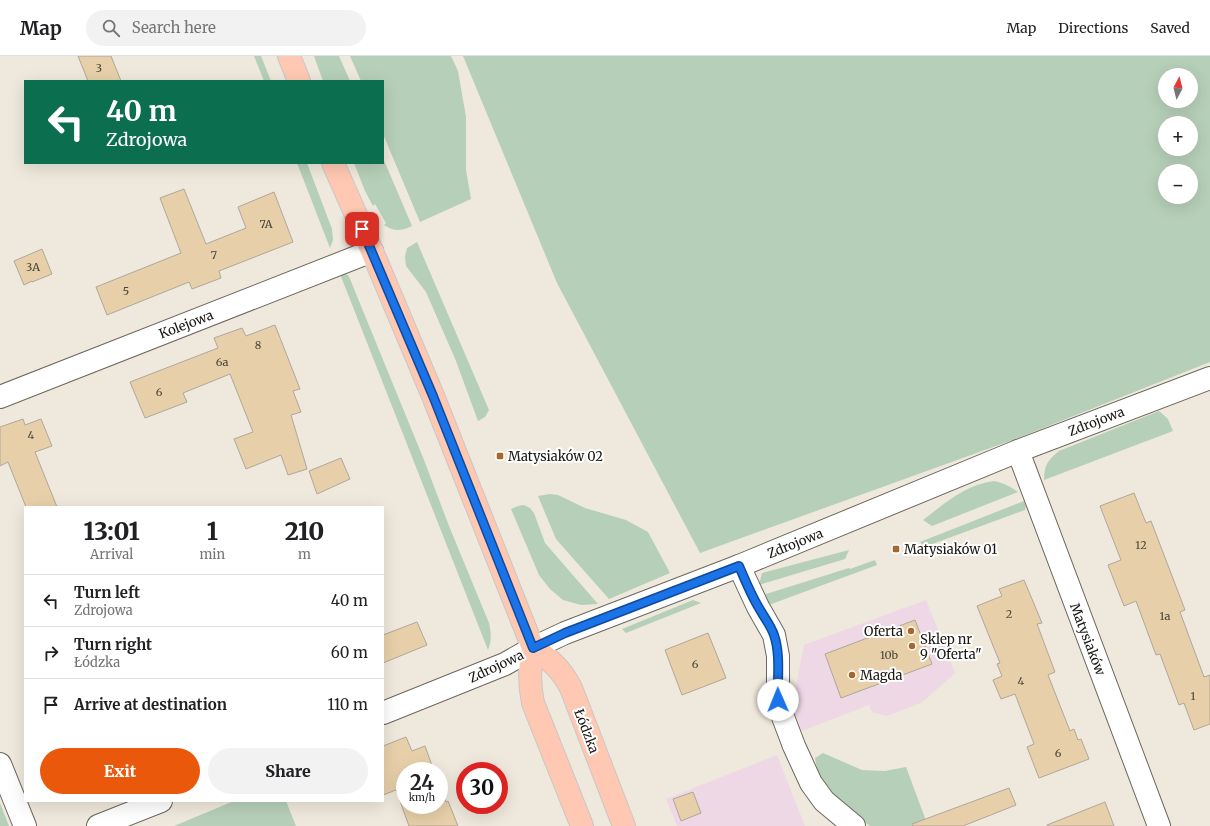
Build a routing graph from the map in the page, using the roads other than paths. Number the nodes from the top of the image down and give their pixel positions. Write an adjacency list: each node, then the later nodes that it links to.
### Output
1 (289, 56): 2 (main road)
2 (299, 80)
3 (333, 164): 4 (main road)
4 (372, 251): 6 (street, Kolejowa); 9 (main road)
5 (1210, 378): 7 (street, Zdrojowa)
6 (0, 397)
7 (1018, 451): 8 (street, Zdrojowa); 18 (street, Matysiaków)
8 (739, 566): 9 (street, Zdrojowa); 17 (street)
9 (533, 648): 10 (street, Zdrojowa); 15 (main road); 16 (main road, Łódzka)
10 (384, 713)
11 (0, 764): 13 (street)
12 (158, 802): 14 (street)
13 (24, 826)
14 (98, 826)
15 (582, 826)
16 (624, 826)
17 (854, 826)
18 (1159, 826)

